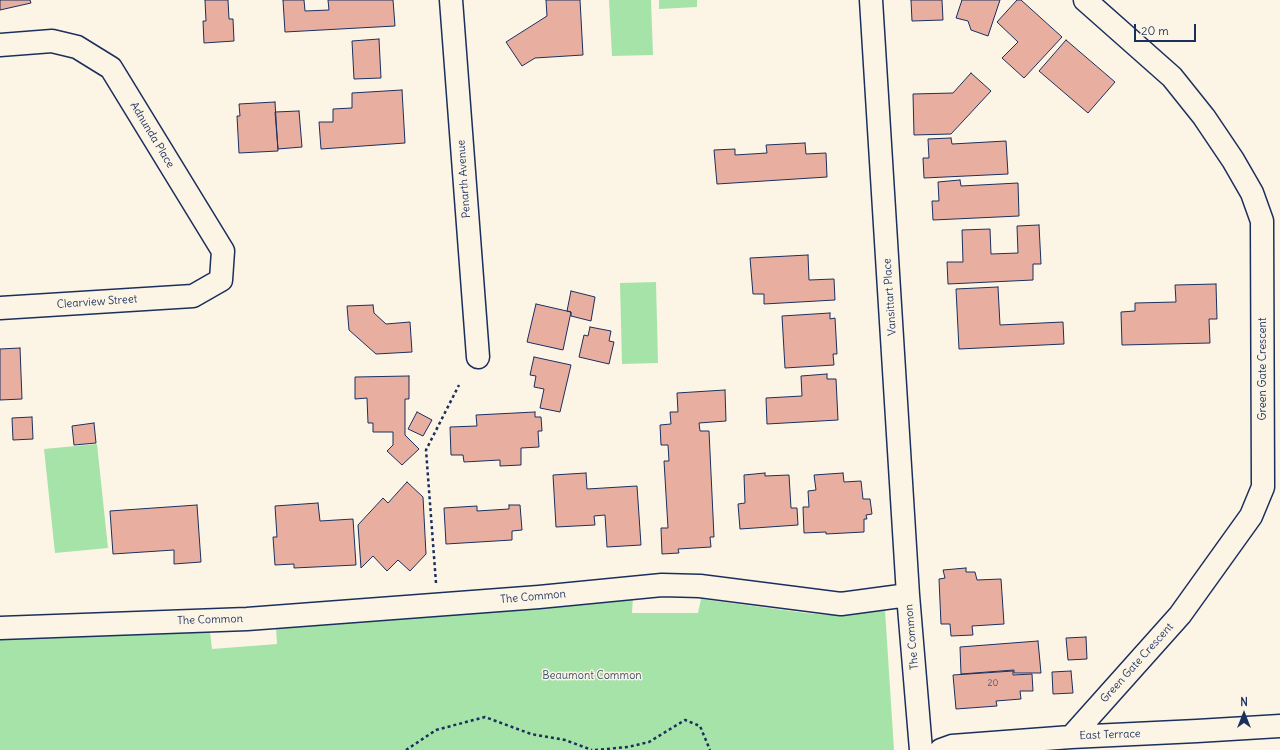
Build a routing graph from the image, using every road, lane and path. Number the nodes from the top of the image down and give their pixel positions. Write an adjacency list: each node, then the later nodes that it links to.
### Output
1 (451, 0): 7 (street, Penarth Avenue)
2 (871, 0): 9 (street, Vansittart Place)
3 (1085, 0): 13 (street, Green Gate Crescent)
4 (0, 45): 5 (street, Adnunda Place)
5 (193, 296): 6 (street, Clearview Street)
6 (0, 308)
7 (478, 358)
8 (459, 385): 10 (path)
9 (908, 595): 10 (street, The Common); 19 (street, The Common)
10 (437, 604): 11 (street, The Common)
11 (0, 628)
12 (1280, 726): 14 (street, East Terrace)
13 (1071, 736): 14 (street, East Terrace); 20 (street, East Terrace)
14 (1194, 741)
15 (406, 750): 16 (path)
16 (592, 750)
17 (595, 750): 18 (path)
18 (710, 750)
19 (921, 750)
20 (941, 750)

